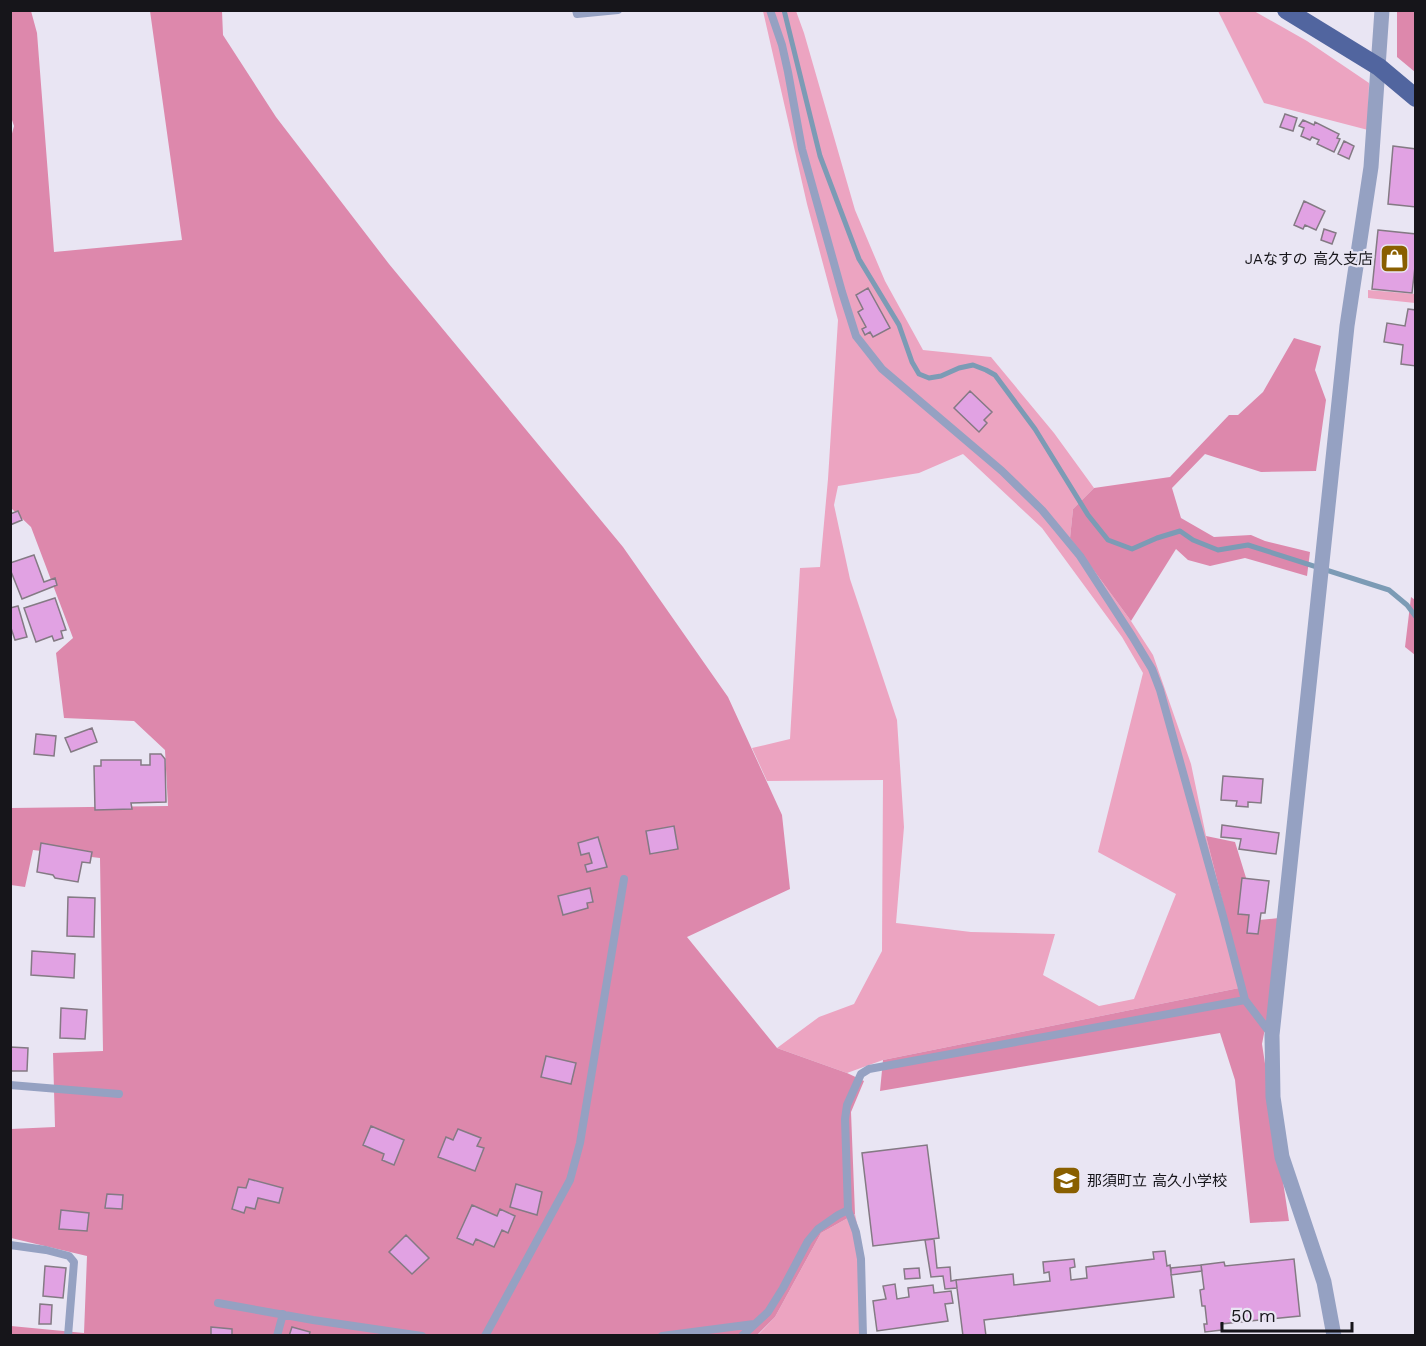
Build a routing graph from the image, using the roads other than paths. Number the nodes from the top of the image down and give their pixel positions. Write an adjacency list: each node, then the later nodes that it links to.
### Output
1 (576, 10): 2 (lane)
2 (618, 10)
3 (770, 10): 9 (lane)
4 (1286, 10): 6 (main road)
5 (1382, 10): 6 (street)
6 (1379, 67): 7 (main road); 10 (street)
7 (1416, 98)
8 (624, 879): 21 (lane)
9 (1245, 1000): 10 (lane); 13 (lane)
10 (1272, 1035): 25 (street)
11 (10, 1084): 12 (lane)
12 (119, 1094)
13 (848, 1210): 17 (lane); 24 (lane)
14 (10, 1245): 18 (lane)
15 (218, 1303): 16 (lane)
16 (283, 1314): 19 (lane); 20 (lane)
17 (754, 1323): 22 (lane); 23 (lane)
18 (68, 1335)
19 (277, 1335)
20 (422, 1335)
21 (485, 1335)
22 (662, 1335)
23 (742, 1335)
24 (863, 1335)
25 (1334, 1335)

